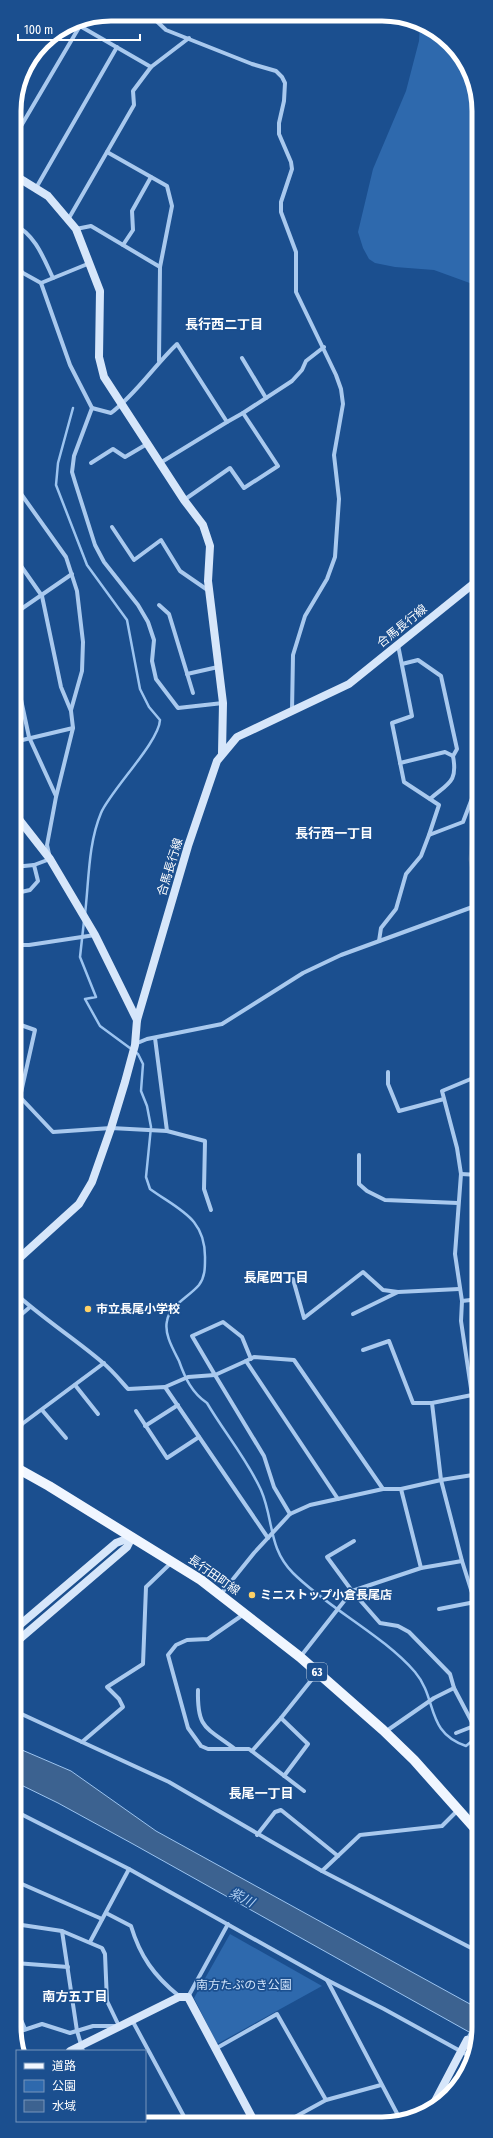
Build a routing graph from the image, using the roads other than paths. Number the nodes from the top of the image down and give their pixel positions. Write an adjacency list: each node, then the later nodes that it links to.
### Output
1 (156, 21): 4 (street)
2 (79, 27): 7 (street)
3 (81, 27): 5 (street)
4 (188, 38): 6 (street); 21 (street)
5 (117, 47): 6 (street); 11 (street)
6 (151, 67): 8 (street)
7 (21, 126)
8 (107, 152): 9 (street); 12 (street)
9 (151, 177): 15 (street); 17 (street)
10 (21, 179): 11 (street)
11 (36, 188): 12 (street)
12 (69, 218): 14 (street)
13 (21, 228): 19 (street)
14 (76, 229): 15 (street); 16 (street)
15 (123, 245): 17 (street)
16 (90, 263): 19 (street); 25 (street)
17 (160, 267): 23 (street)
18 (22, 272): 20 (street)
19 (53, 278): 20 (street)
20 (41, 283): 26 (street)
21 (324, 347): 24 (street); 50 (street)
22 (242, 358): 24 (street)
23 (160, 361): 25 (street); 28 (street)
24 (266, 398): 27 (street)
25 (122, 404): 26 (street); 29 (street)
26 (92, 408): 48 (street)
27 (243, 413): 28 (street); 33 (street)
28 (227, 422): 31 (street)
29 (148, 444): 30 (street); 31 (street)
30 (91, 463)
31 (160, 464): 33 (street)
32 (21, 494): 36 (street)
33 (184, 500): 38 (street)
34 (112, 527): 38 (street)
35 (21, 566): 39 (street)
36 (72, 574): 39 (street); 49 (street)
37 (472, 585): 42 (street, 合馬長行線)
38 (209, 591): 44 (street)
39 (42, 596): 41 (street); 49 (street)
40 (159, 605): 45 (street)
41 (21, 610)
42 (398, 645): 43 (street); 50 (street, 合馬長行線)
43 (402, 664): 55 (street); 56 (street)
44 (218, 666): 45 (street); 48 (street)
45 (187, 674): 46 (street)
46 (193, 693)
47 (21, 700): 52 (street)
48 (223, 704): 54 (street)
49 (71, 710): 51 (street)
50 (292, 710): 54 (street, 合馬長行線)
51 (73, 728): 52 (street); 57 (street)
52 (29, 738): 53 (street); 57 (street)
53 (21, 740)
54 (222, 753): 70 (street, 合馬長行線)
55 (453, 756): 56 (street); 59 (street)
56 (400, 763): 59 (street)
57 (56, 797): 62 (street)
58 (472, 798): 61 (street)
59 (430, 799): 61 (street)
60 (21, 822): 62 (street)
61 (428, 835): 68 (street)
62 (50, 859): 63 (street); 67 (street)
63 (34, 866): 64 (street); 65 (street)
64 (21, 867)
65 (21, 892)
66 (472, 908): 68 (street)
67 (95, 935): 69 (street); 70 (street)
68 (379, 941): 72 (street)
69 (21, 945)
70 (137, 1020): 73 (street, 合馬長行線)
71 (21, 1025): 76 (street)
72 (155, 1038): 73 (street); 80 (street)
73 (135, 1044): 79 (street, 合馬長行線)
74 (388, 1072): 78 (street)
75 (472, 1078): 78 (street)
76 (21, 1093)
77 (21, 1098): 79 (street)
78 (444, 1100): 82 (street)
79 (111, 1128): 80 (street); 86 (street, 合馬長行線)
80 (167, 1131): 85 (street)
81 (359, 1155): 84 (street)
82 (461, 1174): 83 (street); 84 (street)
83 (472, 1175)
84 (458, 1203): 88 (street)
85 (211, 1210)
86 (21, 1255)
87 (293, 1279): 89 (street)
88 (459, 1289): 89 (street); 92 (street)
89 (398, 1292): 94 (street)
90 (21, 1299): 93 (street)
91 (472, 1300): 92 (street)
92 (462, 1301): 103 (street)
93 (30, 1307): 95 (street); 99 (street)
94 (353, 1314)
95 (21, 1315)
96 (363, 1350): 104 (street)
97 (251, 1358): 98 (street); 100 (street); 117 (street)
98 (246, 1361): 100 (street); 118 (street)
99 (104, 1363): 101 (street); 102 (street)
100 (215, 1375): 102 (street); 119 (street)
101 (75, 1385): 106 (street); 108 (street)
102 (165, 1387): 105 (street)
103 (472, 1395): 104 (street)
104 (432, 1403): 115 (street)
105 (178, 1405): 110 (street); 112 (street)
106 (42, 1410): 109 (street); 111 (street)
107 (136, 1411): 110 (street)
108 (98, 1414)
109 (21, 1426)
110 (145, 1426): 112 (street)
111 (66, 1438)
112 (199, 1438): 121 (street)
113 (21, 1472): 120 (main road, 長行田町線 / 63)
114 (472, 1475): 115 (street)
115 (441, 1480): 116 (street); 124 (street)
116 (401, 1489): 117 (street); 125 (street)
117 (383, 1490): 118 (street)
118 (338, 1499): 119 (street)
119 (290, 1514): 121 (street)
120 (132, 1537): 123 (main road, 長行田町線 / 63); 132 (street); 133 (street)
121 (268, 1538): 127 (street)
122 (354, 1541): 126 (street)
123 (172, 1561): 127 (main road, 長行田町線 / 63); 144 (street)
124 (462, 1561): 125 (street); 128 (street)
125 (421, 1568): 126 (street)
126 (352, 1591): 134 (street); 136 (street)
127 (221, 1595): 131 (main road, 長行田町線 / 63)
128 (472, 1595)
129 (472, 1602): 130 (street)
130 (440, 1609)
131 (245, 1613): 134 (main road, 長行田町線 / 63); 145 (street)
132 (21, 1624)
133 (21, 1638)
134 (300, 1657): 135 (main road, 長行田町線 / 63)
135 (317, 1672): 139 (street); 142 (main road, 長行田町線 / 63)
136 (454, 1688): 140 (street); 142 (street)
137 (198, 1690): 145 (street)
138 (21, 1713): 144 (street)
139 (281, 1718): 146 (street); 147 (street)
140 (472, 1722)
141 (472, 1727): 143 (street)
142 (385, 1732): 149 (main road, 長行田町線 / 63)
143 (456, 1733)
144 (82, 1742): 152 (street)
145 (235, 1749): 146 (street)
146 (252, 1751): 147 (street)
147 (284, 1776): 148 (street)
148 (304, 1791)
149 (459, 1808): 151 (main road, 長行田町線 / 63); 153 (street)
150 (21, 1814): 154 (street)
151 (472, 1823)
152 (257, 1835): 153 (street); 155 (street)
153 (338, 1856): 155 (street)
154 (129, 1869): 157 (street); 159 (street)
155 (322, 1871): 163 (street)
156 (21, 1884): 158 (street)
157 (106, 1913): 158 (street); 167 (street)
158 (102, 1919): 162 (street)
159 (228, 1924): 166 (street); 167 (street)
160 (21, 1925): 161 (street)
161 (62, 1931): 162 (street); 165 (street)
162 (90, 1942): 170 (street)
163 (472, 1948)
164 (21, 1963): 165 (street)
165 (68, 1966): 173 (street)
166 (327, 1980): 178 (street); 180 (street)
167 (184, 1997): 169 (street); 177 (street)
168 (21, 2020): 171 (street)
169 (132, 2020): 170 (street); 184 (street)
170 (119, 2026): 173 (street); 176 (street)
171 (25, 2029): 172 (street); 173 (street)
172 (21, 2030)
173 (77, 2031): 176 (street)
174 (472, 2031): 175 (street)
175 (467, 2040): 178 (street)
176 (82, 2048)
177 (214, 2049): 182 (street); 185 (street)
178 (461, 2051): 179 (street); 181 (street)
179 (467, 2055)
180 (381, 2085): 182 (street); 183 (street)
181 (436, 2099)
182 (326, 2100): 186 (street)
183 (398, 2115)
184 (184, 2117)
185 (252, 2117)
186 (295, 2117)

